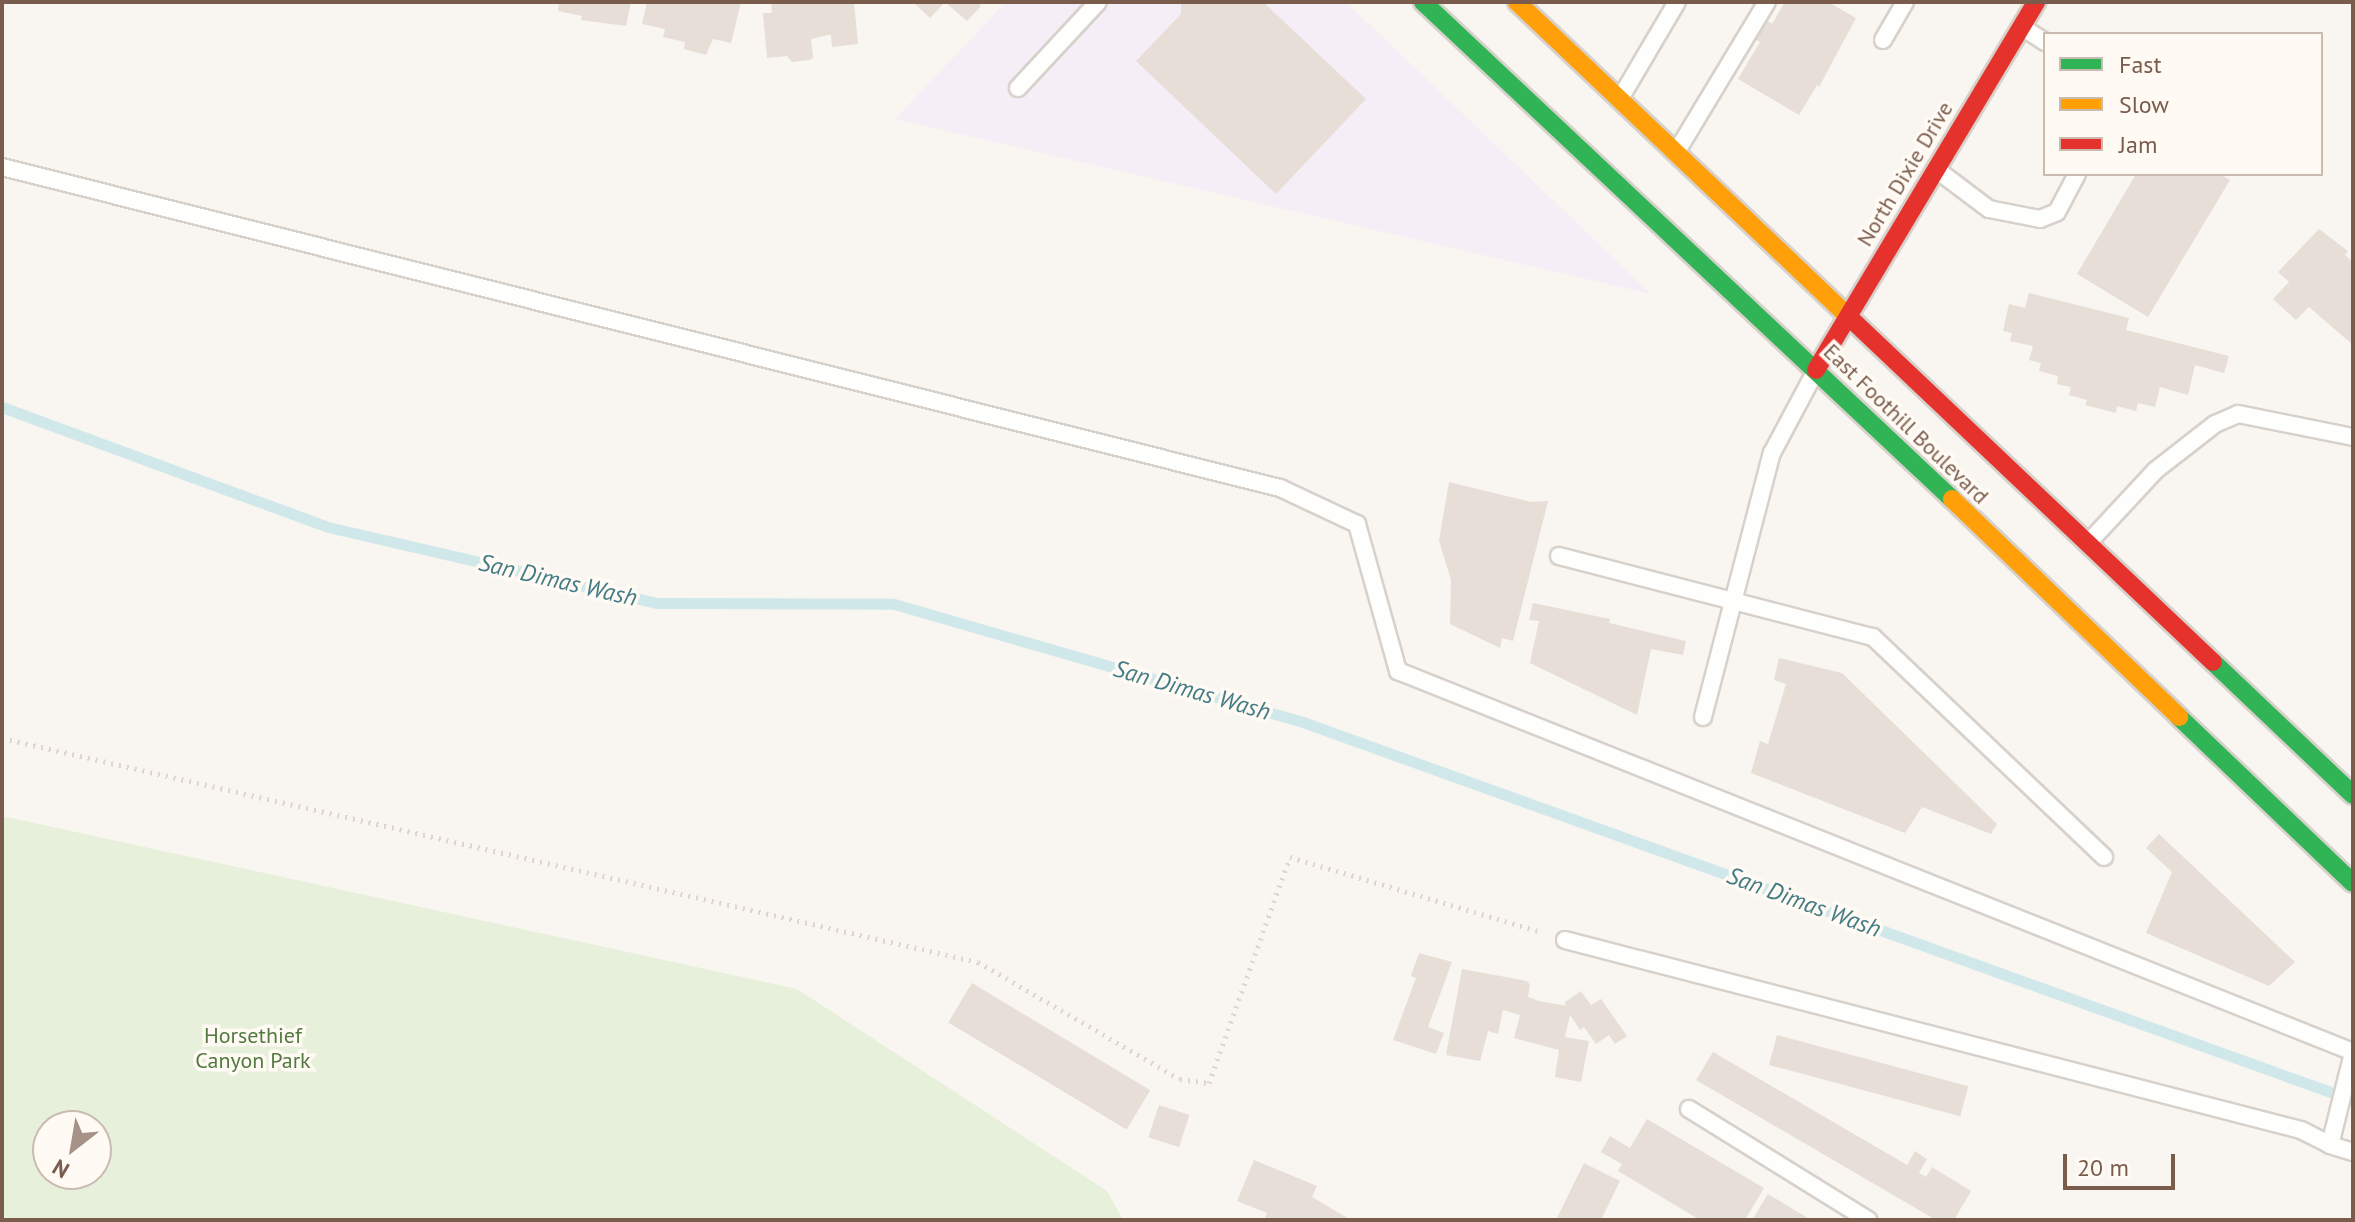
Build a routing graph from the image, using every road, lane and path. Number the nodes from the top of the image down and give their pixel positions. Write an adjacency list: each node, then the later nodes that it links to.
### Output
1 (1098, 2): 11 (lane)
2 (1423, 2): 18 (main road, East Foothill Boulevard)
3 (1517, 2): 12 (main road, East Foothill Boulevard)
4 (1677, 2): 12 (lane)
5 (1767, 2): 13 (lane)
6 (1905, 2): 9 (lane)
7 (2034, 2): 8 (main road, North Dixie Drive)
8 (2021, 26): 10 (lane); 15 (main road, North Dixie Drive)
9 (1883, 40)
10 (2043, 41)
11 (1018, 88)
12 (1620, 98): 13 (main road, East Foothill Boulevard)
13 (1677, 151): 17 (main road, East Foothill Boulevard)
14 (2, 167): 29 (lane)
15 (1936, 169): 16 (lane); 17 (main road, North Dixie Drive)
16 (2076, 176)
17 (1847, 317): 18 (main road, North Dixie Drive); 20 (main road, East Foothill Boulevard)
18 (1816, 370): 22 (lane); 27 (main road, East Foothill Boulevard)
19 (2353, 437): 20 (lane)
20 (2088, 543): 25 (main road, East Foothill Boulevard)
21 (1559, 556): 22 (lane)
22 (1733, 601): 23 (lane); 26 (lane)
23 (1703, 717)
24 (2, 738): 28 (path)
25 (2353, 795)
26 (2104, 857)
27 (2353, 883)
28 (1565, 940): 31 (lane)
29 (2353, 1052): 31 (lane)
30 (1689, 1109): 33 (lane)
31 (2330, 1145): 32 (lane)
32 (2353, 1152)
33 (1868, 1220)

